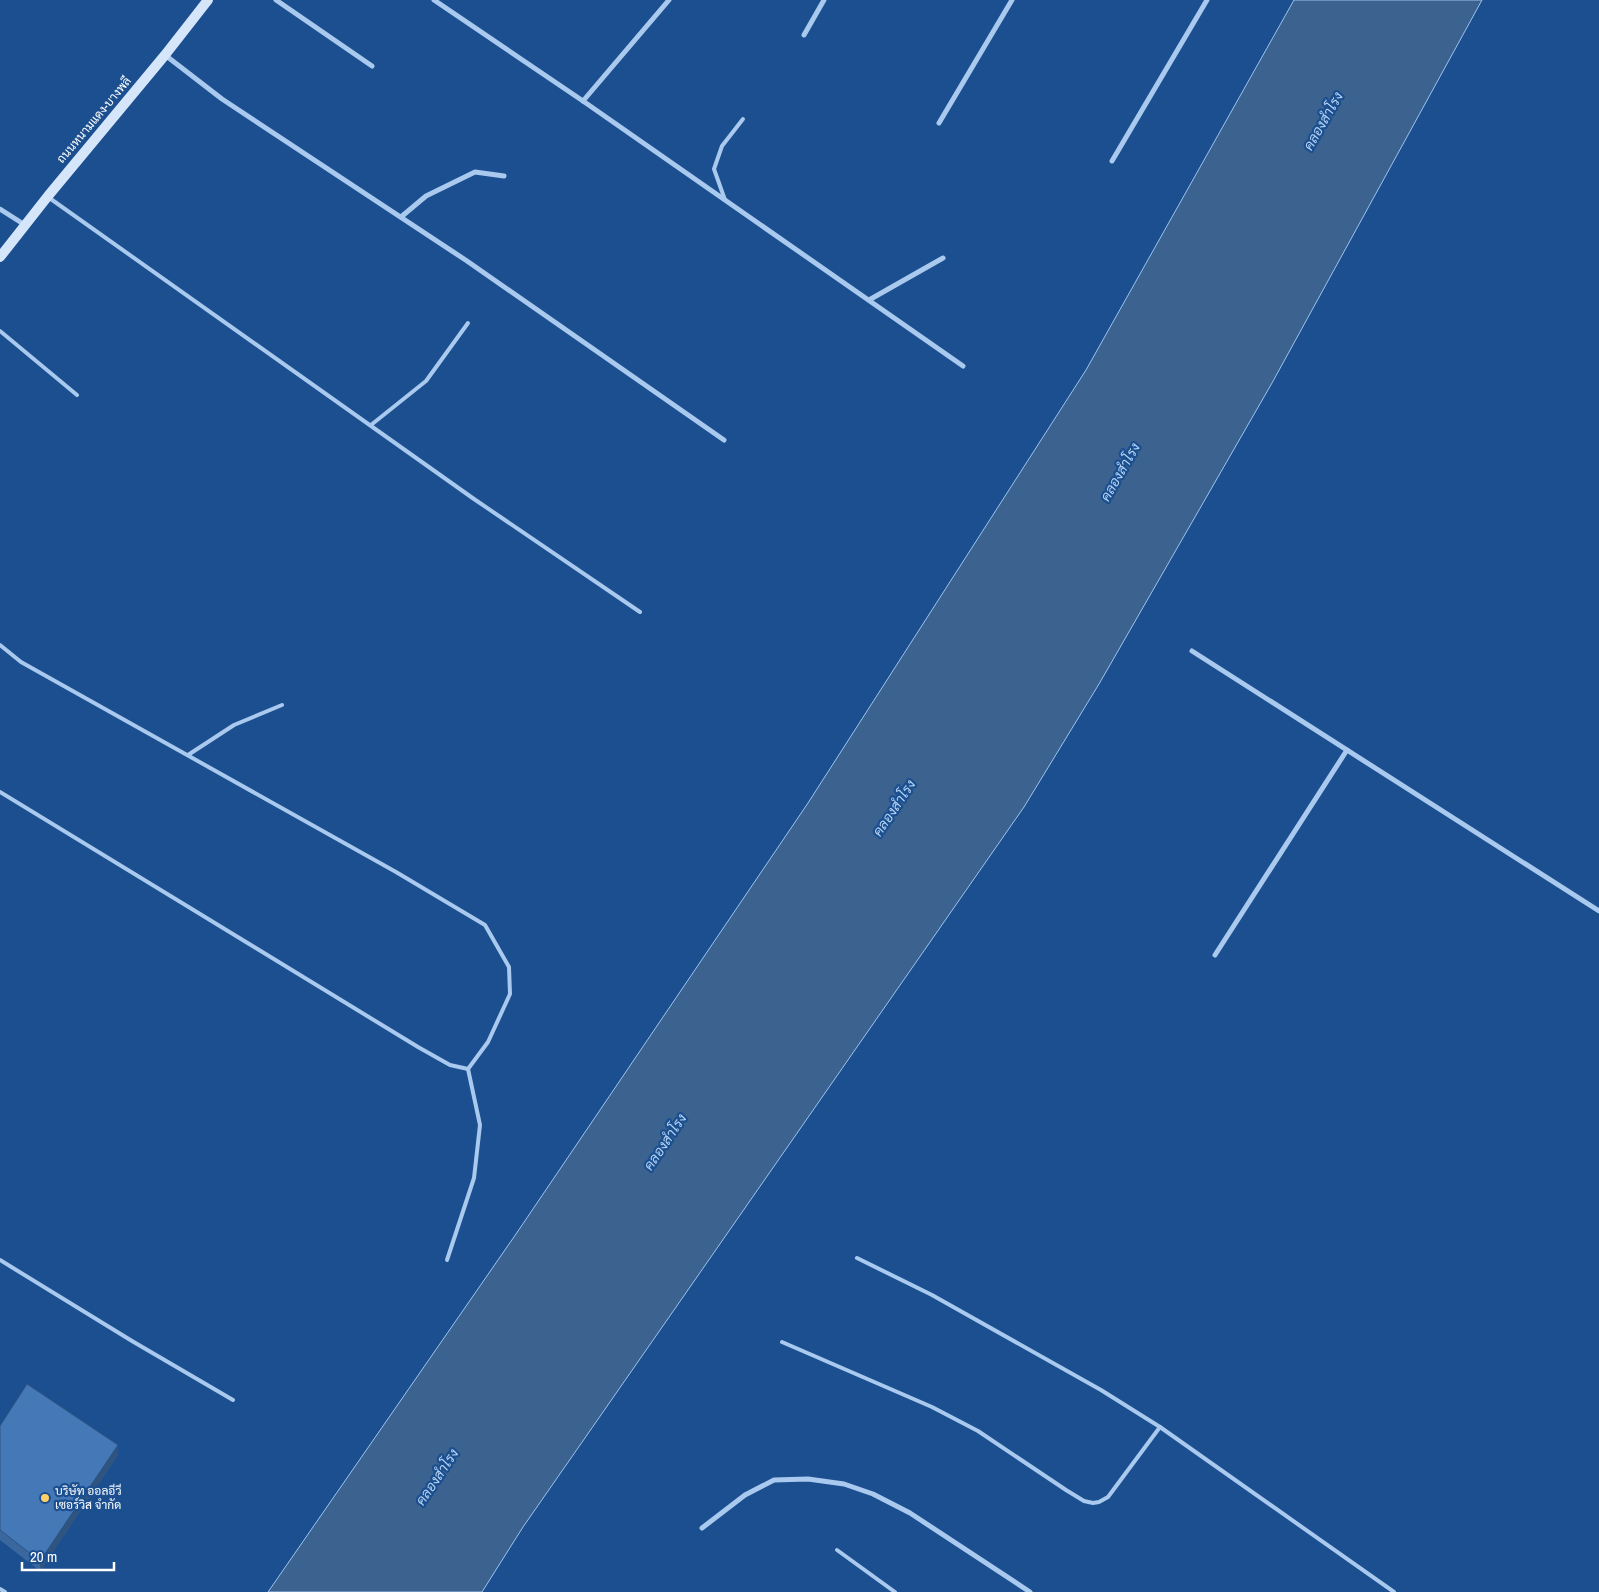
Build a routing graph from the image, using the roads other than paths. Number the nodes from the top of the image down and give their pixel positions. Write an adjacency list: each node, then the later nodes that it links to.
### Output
1 (208, 0): 9 (main road, ถนนหนามแดง-บางพลี)
2 (276, 0): 10 (street)
3 (434, 0): 11 (street)
4 (669, 0): 11 (street)
5 (824, 0): 8 (street)
6 (1012, 0): 13 (street)
7 (1207, 0): 14 (street)
8 (804, 35)
9 (165, 55): 16 (main road, ถนนหนามแดง-บางพลี); 19 (street)
10 (372, 66)
11 (583, 100): 17 (street)
12 (743, 119): 17 (lane)
13 (939, 123)
14 (1112, 161)
15 (504, 176): 19 (street)
16 (48, 196): 20 (main road, ถนนหนามแดง-บางพลี); 28 (lane)
17 (725, 200): 23 (street)
18 (0, 209): 20 (street)
19 (401, 217): 29 (street)
20 (26, 225): 21 (main road, ถนนหนามแดง-บางพลี)
21 (0, 257)
22 (943, 258): 23 (street)
23 (869, 300): 26 (street)
24 (468, 323): 28 (lane)
25 (0, 332): 27 (lane)
26 (963, 366)
27 (77, 396)
28 (371, 425): 30 (lane)
29 (724, 440)
30 (640, 612)
31 (0, 645): 35 (lane)
32 (1192, 651): 34 (street)
33 (282, 705): 35 (lane)
34 (1346, 750): 37 (street); 38 (street)
35 (188, 755): 39 (lane)
36 (0, 792): 39 (lane)
37 (1599, 911)
38 (1215, 956)
39 (468, 1069): 42 (lane)
40 (857, 1258): 45 (lane)
41 (0, 1260): 44 (lane)
42 (447, 1260)
43 (782, 1342): 45 (lane)
44 (233, 1400)
45 (1160, 1427): 52 (lane)
46 (702, 1528): 51 (street)
47 (837, 1550): 50 (lane)
48 (0, 1589): 49 (lane)
49 (5, 1592)
50 (895, 1592)
51 (1030, 1592)
52 (1394, 1592)

